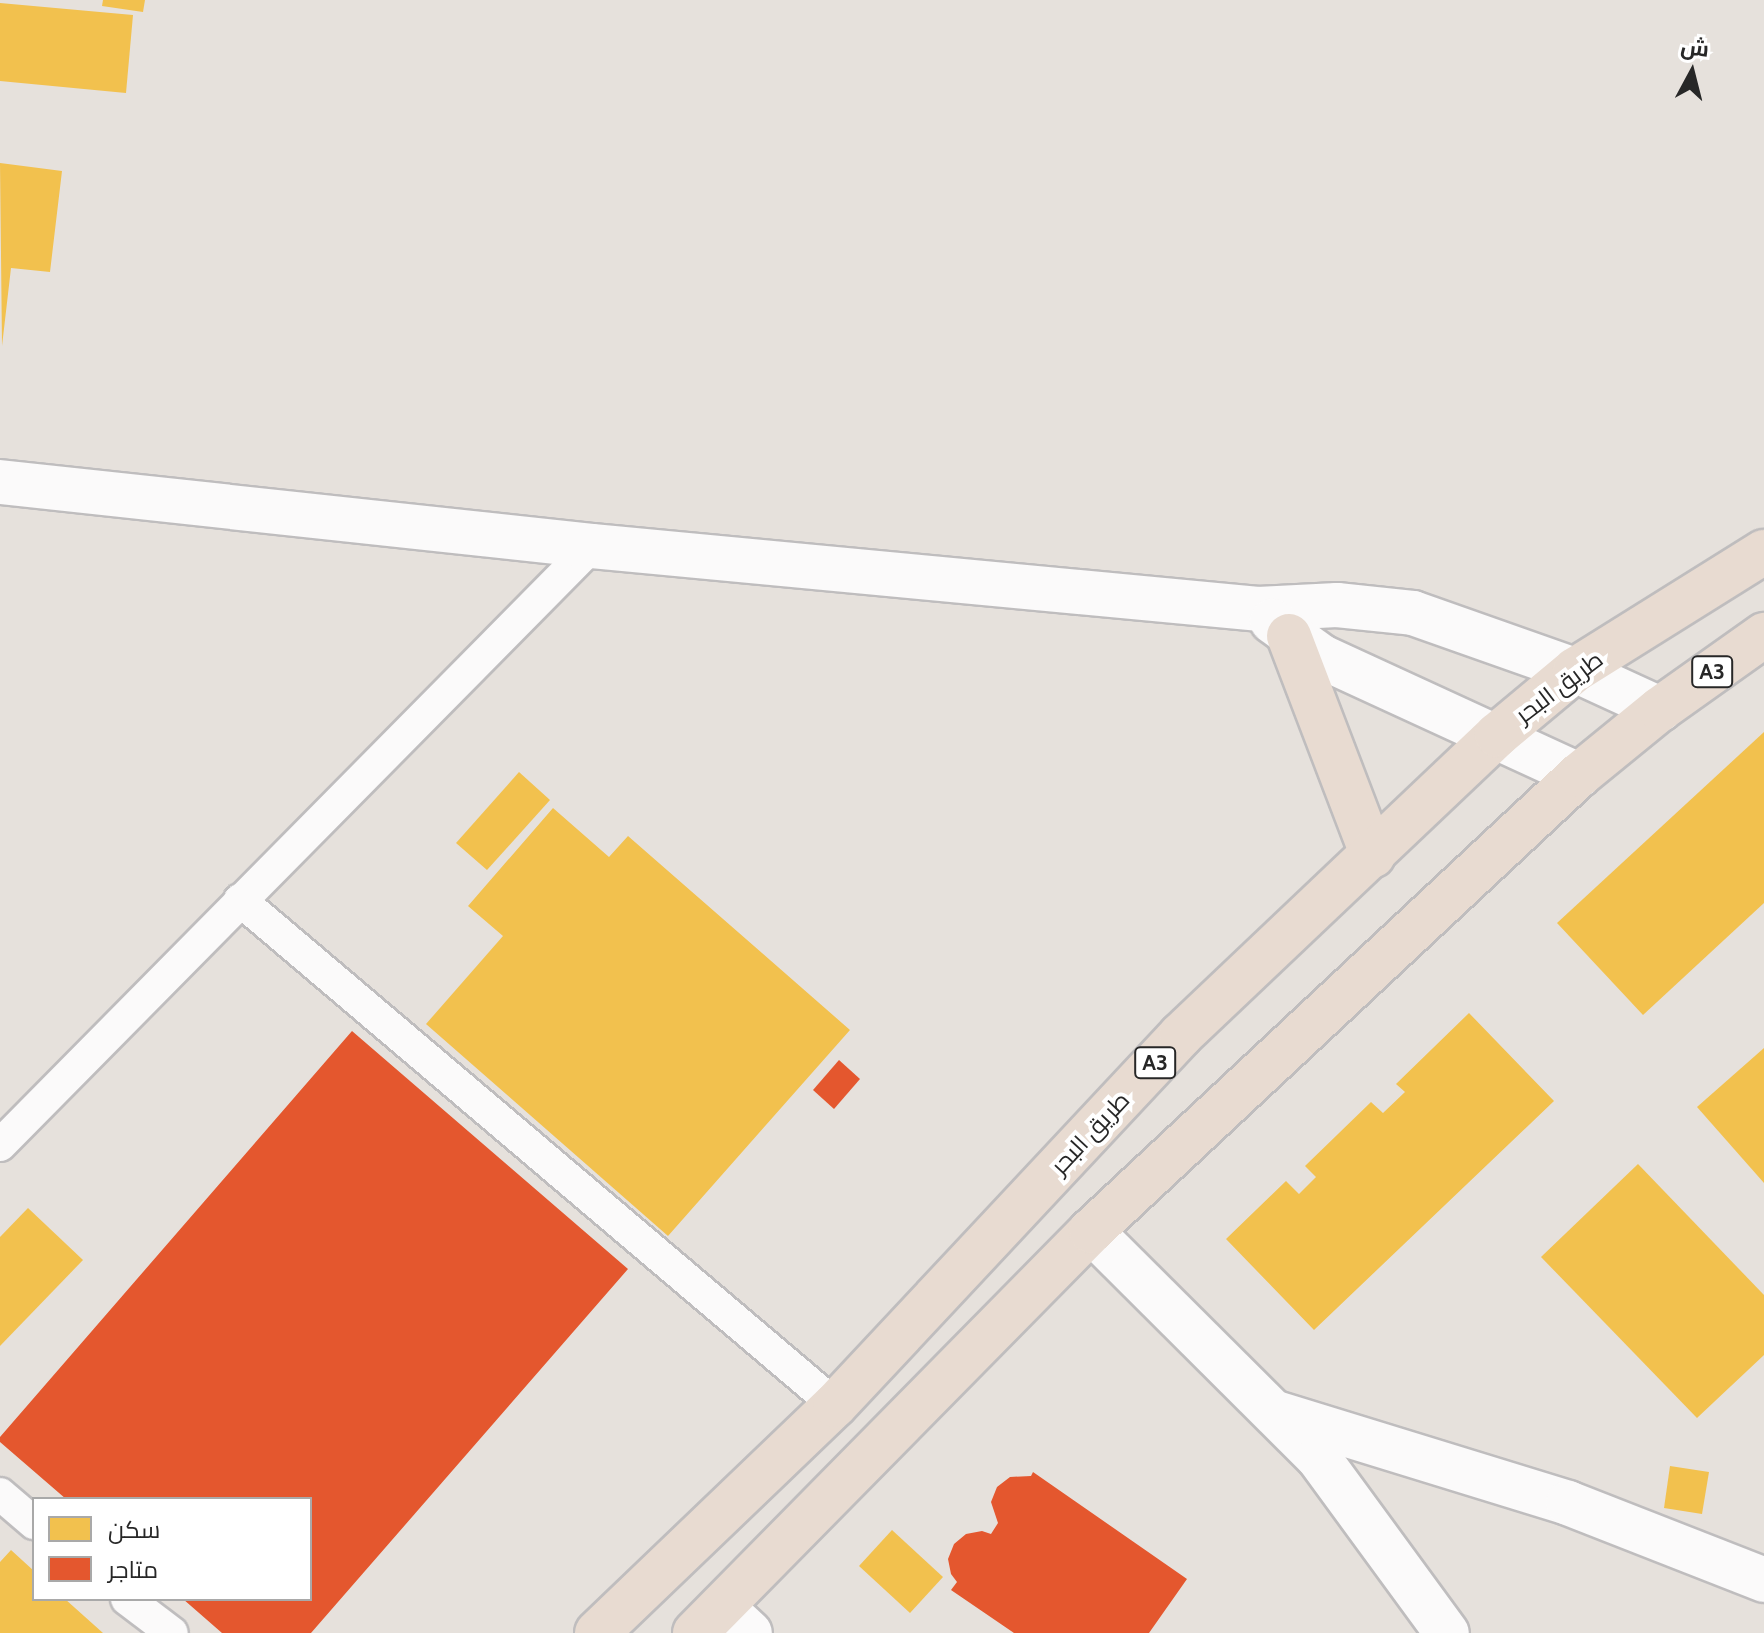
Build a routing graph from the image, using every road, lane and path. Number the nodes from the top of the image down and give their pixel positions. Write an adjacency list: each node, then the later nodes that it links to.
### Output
1 (0, 482): 2 (main road)
2 (592, 546): 4 (main road); 11 (lane)
3 (1764, 552): 6 (highway, طريق البحر / A3)
4 (1274, 622): 6 (main road); 8 (main road); 10 (highway)
5 (1764, 635): 7 (highway, A3)
6 (1575, 670): 7 (main road); 8 (highway, طريق البحر / A3)
7 (1660, 709): 9 (highway, A3)
8 (1497, 735): 9 (main road); 10 (highway, طريق البحر / A3)
9 (1579, 775): 13 (highway, A3)
10 (1373, 856): 14 (highway, طريق البحر / A3)
11 (240, 900): 12 (lane); 14 (lane)
12 (0, 1145)
13 (1091, 1231): 15 (main road); 20 (highway, A3)
14 (835, 1405): 22 (highway, طريق البحر / A3)
15 (1273, 1412): 18 (main road); 23 (main road)
16 (0, 1494): 17 (lane)
17 (32, 1521)
18 (1764, 1580)
19 (130, 1601): 21 (lane)
20 (722, 1624)
21 (172, 1633)
22 (597, 1633)
23 (1447, 1633)

